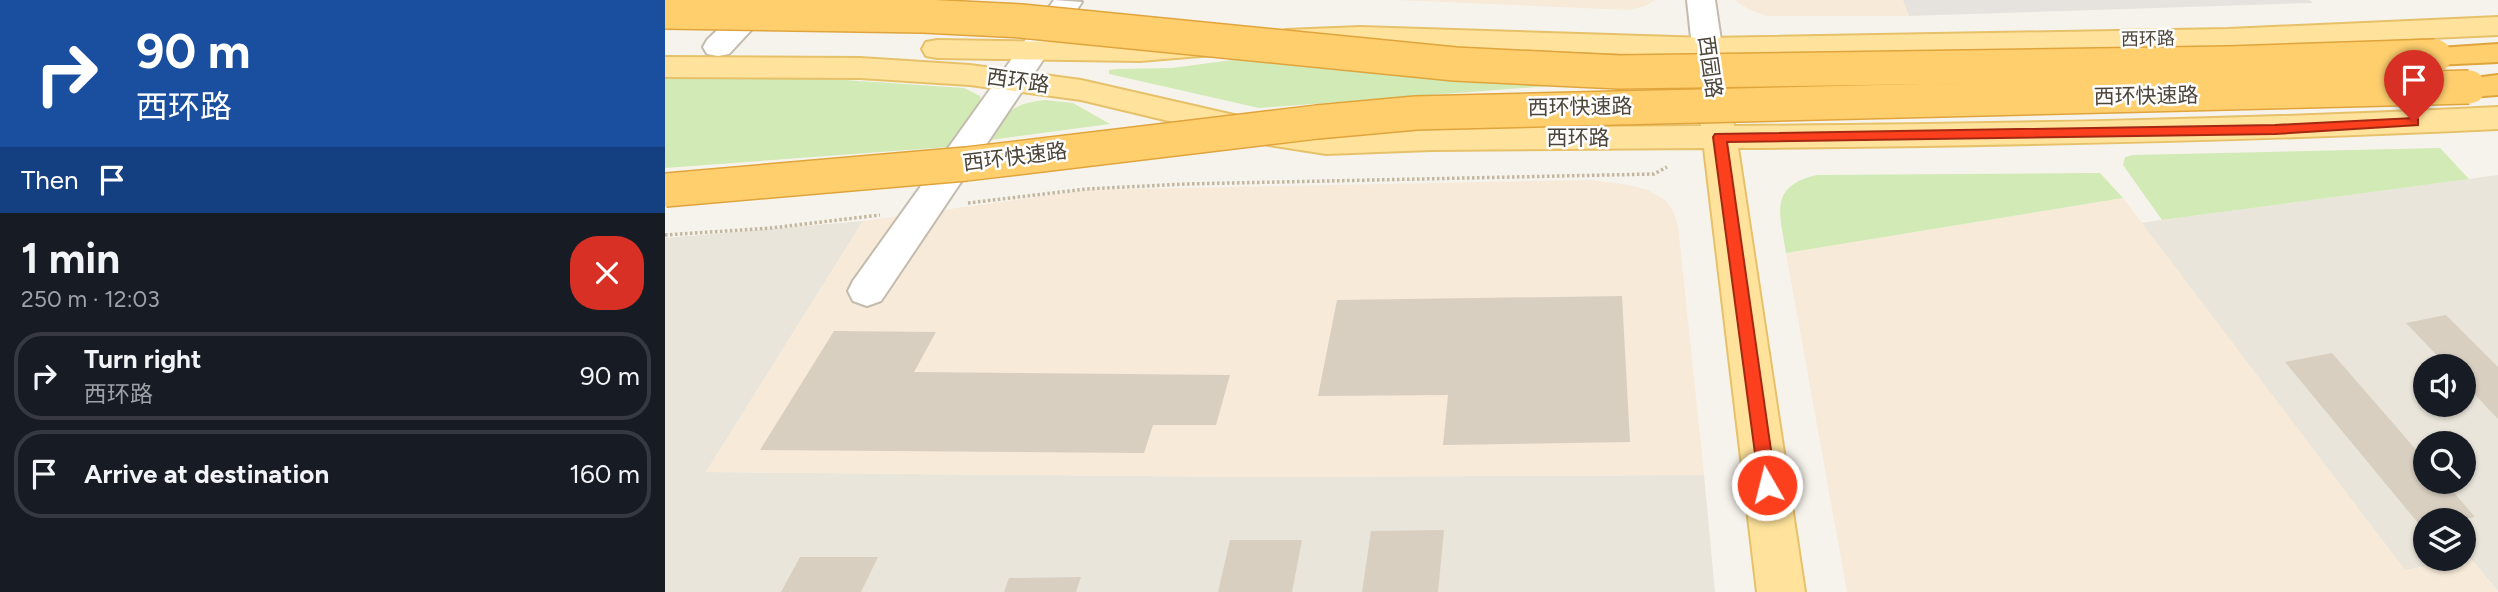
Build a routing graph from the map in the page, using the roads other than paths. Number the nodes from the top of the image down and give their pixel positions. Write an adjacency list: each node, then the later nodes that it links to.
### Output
1 (765, 0): 7 (street)
2 (1701, 0): 8 (street, 西园路)
3 (1067, 2): 9 (street)
4 (665, 12): 10 (highway, 西环快速路, bridge)
5 (2498, 26): 8 (main road, 西环路)
6 (665, 47): 7 (main road, 西环路)
7 (718, 47): 9 (main road, 西环路)
8 (1707, 47): 9 (main road, 西环路); 15 (main road, 西园路)
9 (1031, 51): 12 (street)
10 (2498, 53)
11 (665, 68): 12 (main road, 西环路)
12 (1011, 80): 15 (main road, 西环路); 17 (street)
13 (2484, 86): 16 (highway, 西环快速路, bridge)
14 (2498, 118): 15 (main road, 西环路)
15 (1720, 137): 18 (main road, 西园路)
16 (665, 190)
17 (867, 291)
18 (1781, 592)

